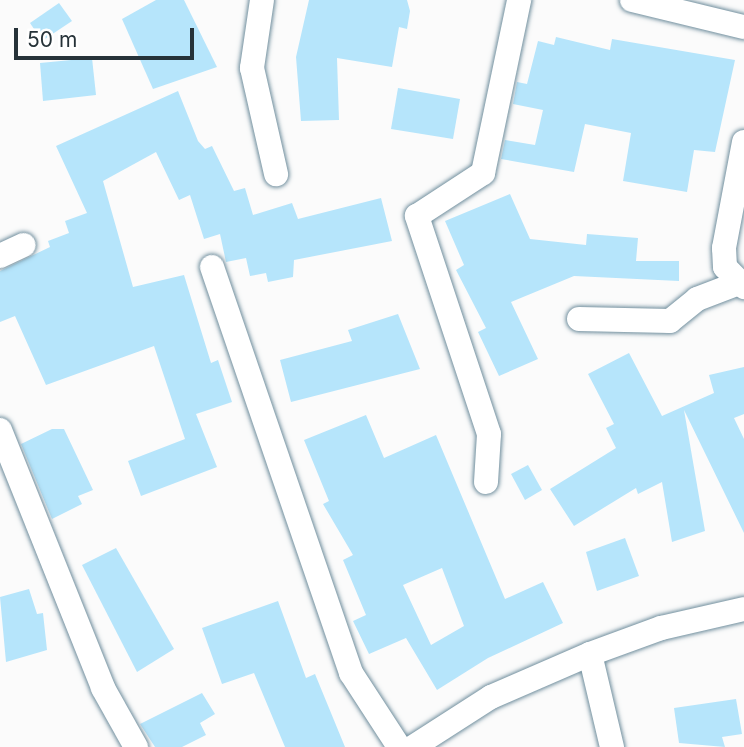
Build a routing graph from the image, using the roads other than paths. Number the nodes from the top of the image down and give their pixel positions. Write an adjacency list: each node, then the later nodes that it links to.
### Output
1 (262, 0): 6 (street)
2 (519, 0): 13 (street)
3 (632, 0): 4 (street)
4 (744, 27)
5 (744, 142): 10 (street)
6 (276, 174)
7 (24, 245): 8 (street)
8 (0, 256)
9 (212, 267): 17 (street)
10 (740, 285): 11 (street)
11 (579, 319)
12 (0, 430): 16 (street)
13 (486, 482)
14 (744, 609): 15 (street)
15 (590, 654): 18 (street); 19 (street)
16 (136, 747)
17 (399, 747)
18 (413, 747)
19 (612, 747)

